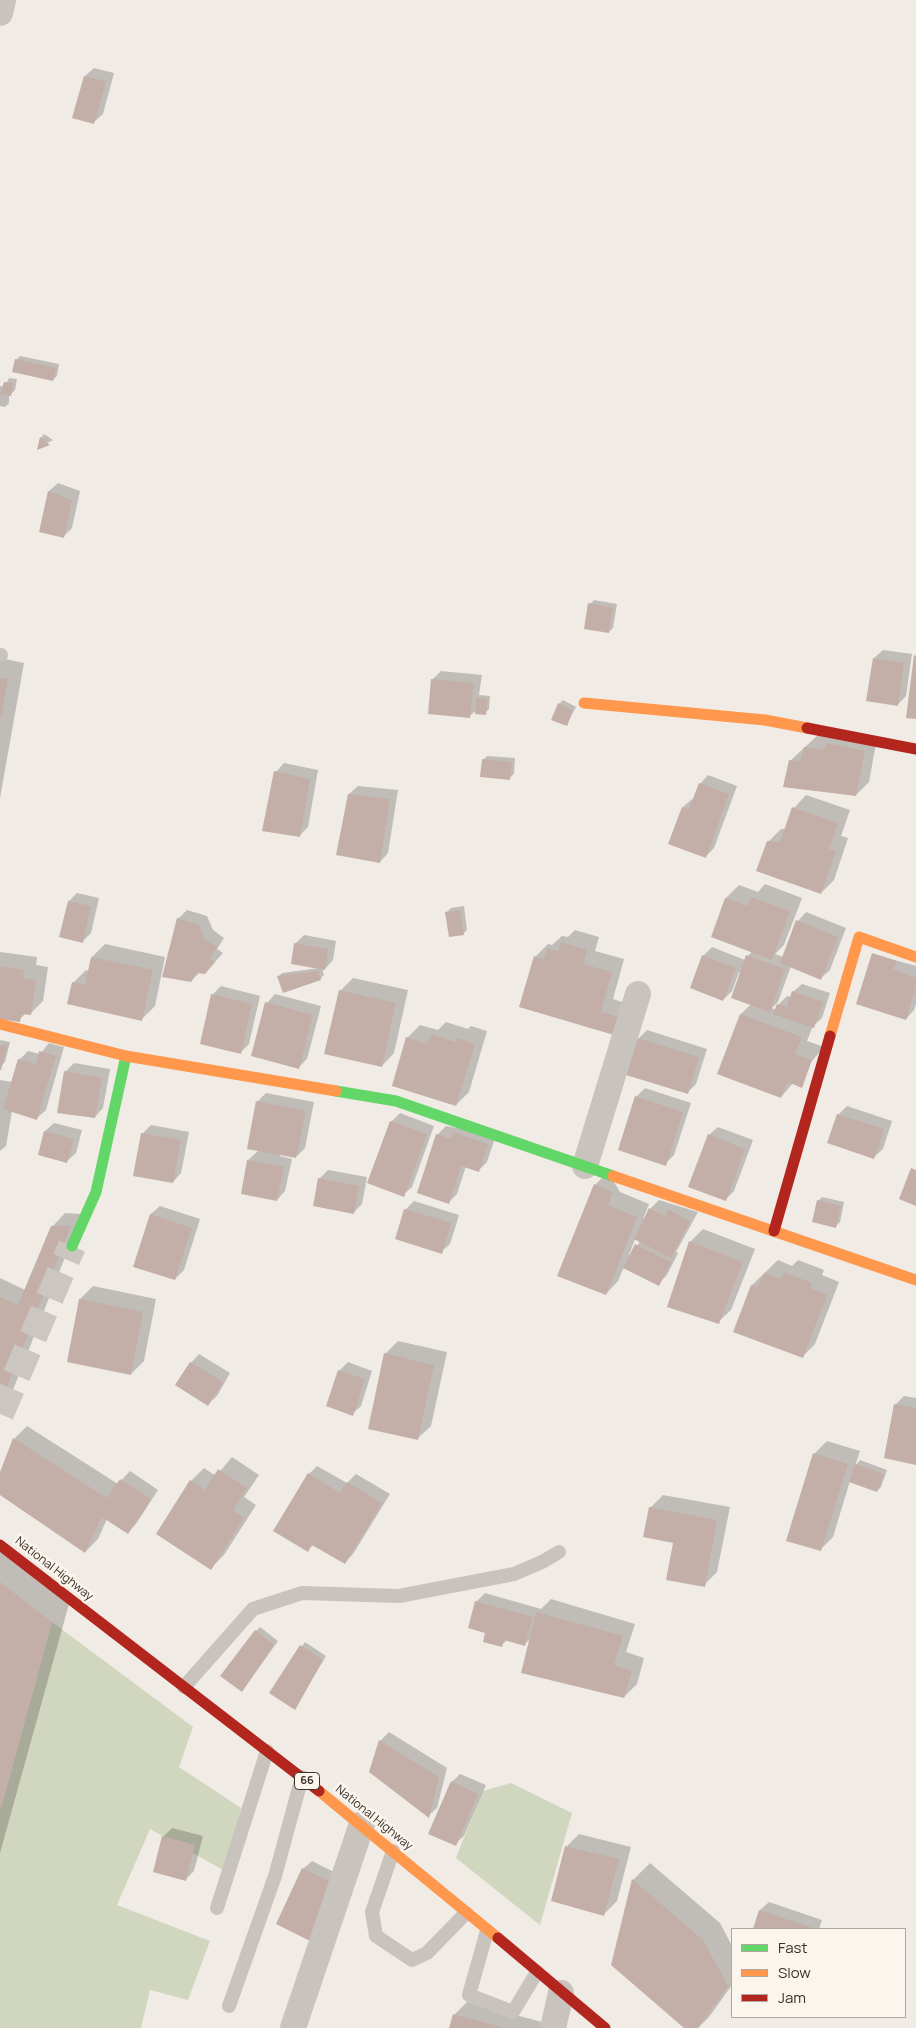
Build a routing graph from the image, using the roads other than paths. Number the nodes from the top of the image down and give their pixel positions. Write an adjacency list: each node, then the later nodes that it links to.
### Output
1 (3, 0): 2 (street)
2 (0, 13)
3 (584, 703): 4 (street)
4 (916, 749)
5 (916, 957): 10 (street)
6 (638, 994): 9 (street)
7 (0, 1024): 8 (street)
8 (126, 1056): 9 (street); 11 (street)
9 (586, 1166): 10 (street)
10 (774, 1231): 12 (street)
11 (72, 1246)
12 (916, 1280)
13 (0, 1545): 15 (street, National Highway / 66)
14 (559, 1552): 15 (lane)
15 (184, 1687): 16 (street, National Highway / 66)
16 (267, 1751): 17 (street, National Highway / 66); 20 (lane)
17 (302, 1777): 18 (street, National Highway / 66); 25 (lane)
18 (362, 1824): 19 (street, National Highway / 66); 26 (street)
19 (393, 1851): 21 (street, National Highway / 66); 21 (lane)
20 (217, 1908)
21 (466, 1913): 22 (street, National Highway / 66)
22 (487, 1931): 23 (street, National Highway / 66); 23 (lane)
23 (537, 1972): 24 (street, National Highway / 66)
24 (561, 1993): 27 (street); 28 (street, National Highway / 66)
25 (229, 2006)
26 (292, 2028)
27 (553, 2028)
28 (605, 2028)

